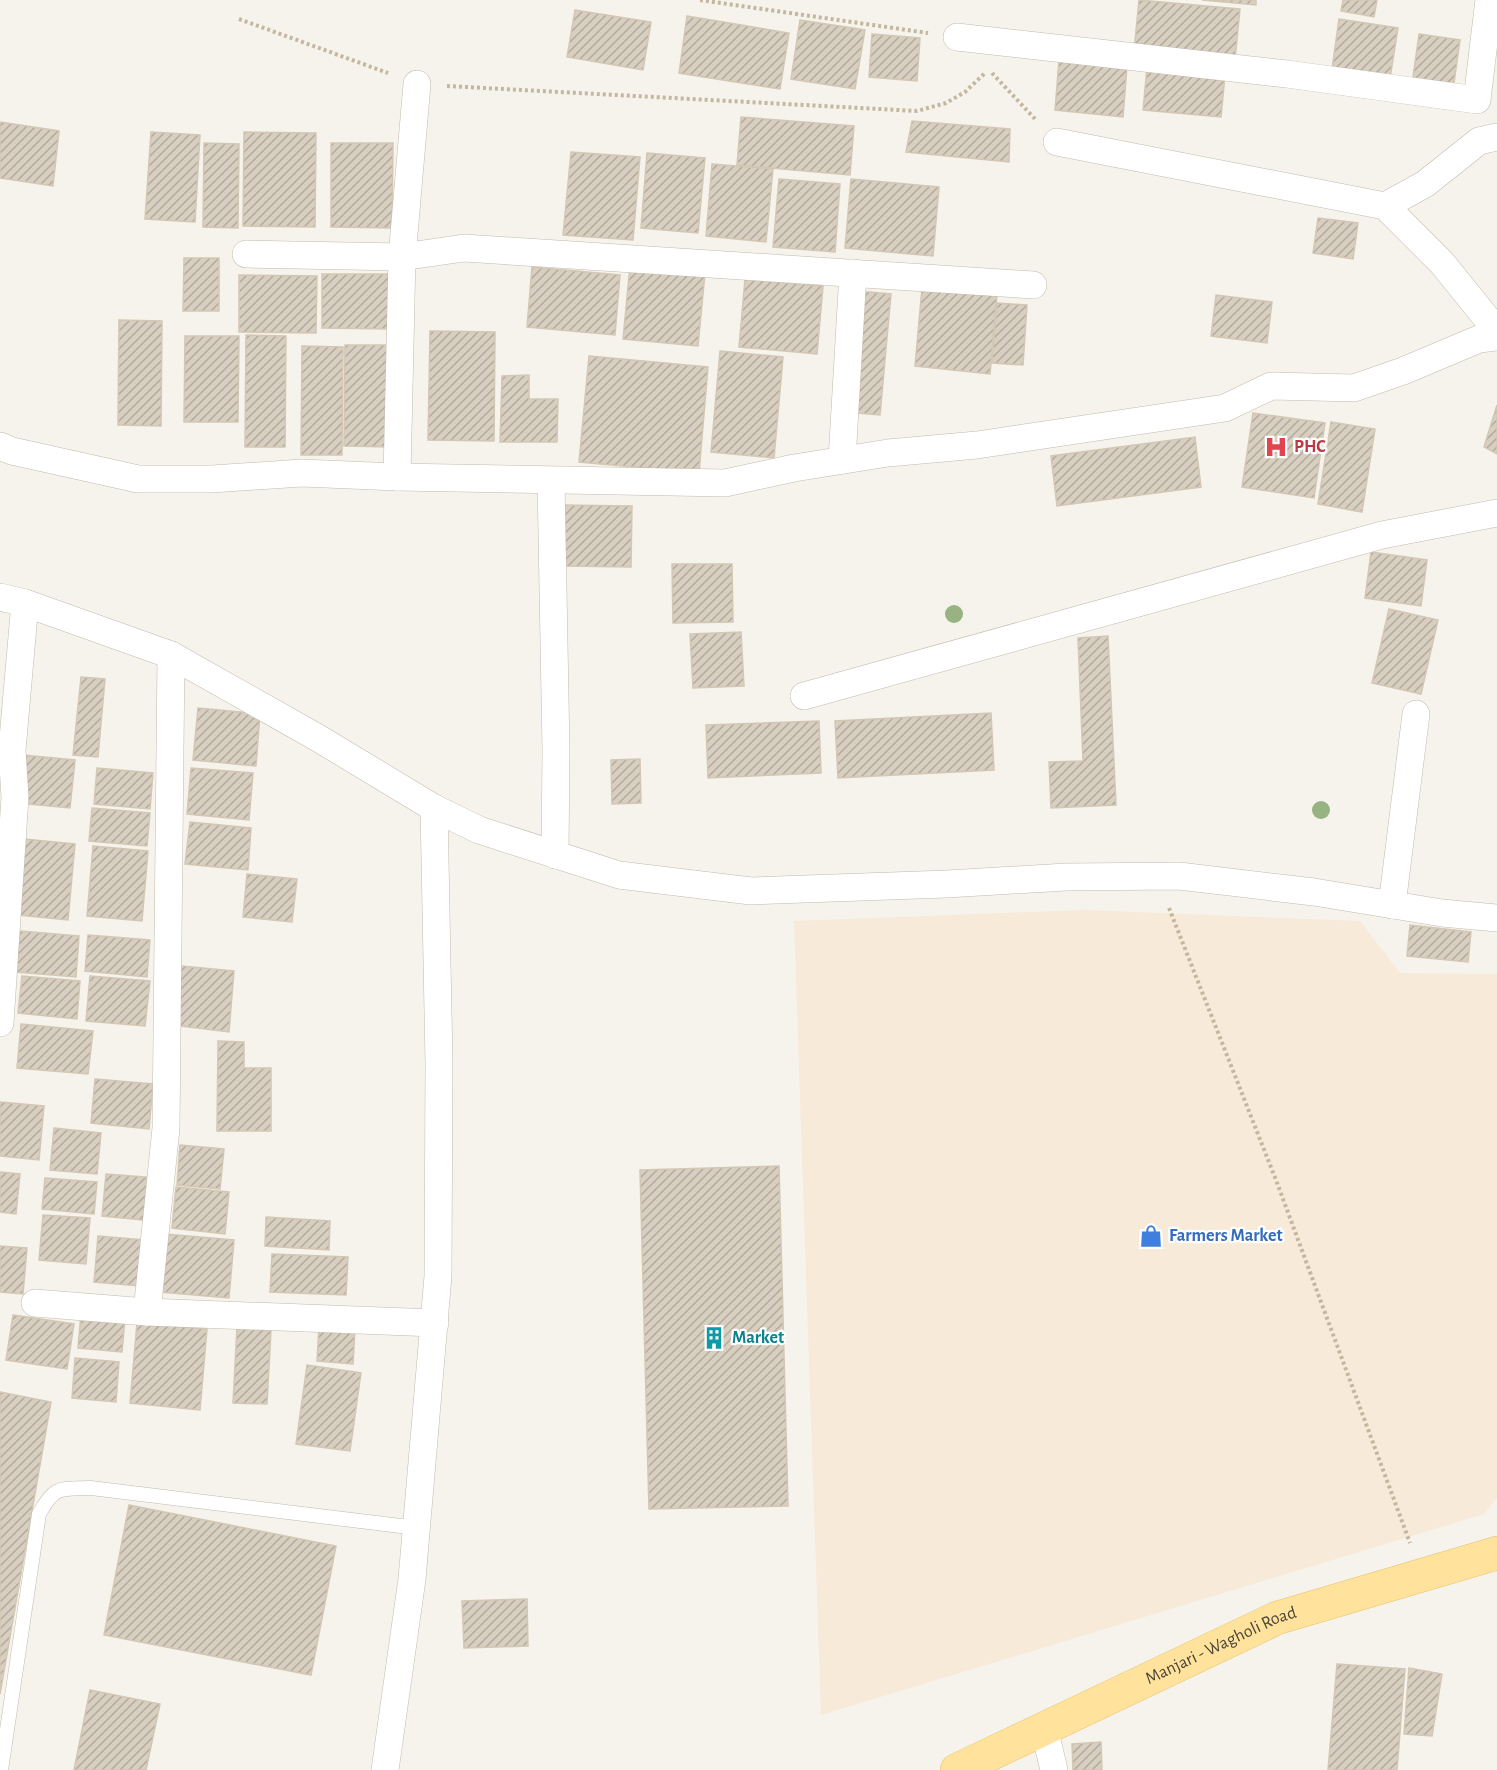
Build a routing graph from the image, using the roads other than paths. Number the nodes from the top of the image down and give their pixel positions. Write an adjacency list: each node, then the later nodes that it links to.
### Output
1 (1489, 0): 2 (street)
2 (957, 37)
3 (417, 84): 8 (street)
4 (1497, 137): 6 (street)
5 (1057, 142): 6 (street)
6 (1385, 206): 11 (street)
7 (246, 255): 8 (street)
8 (402, 257): 9 (street); 15 (street)
9 (853, 273): 10 (street); 14 (street)
10 (1033, 285)
11 (1497, 331)
12 (1497, 337): 14 (street)
13 (0, 446): 15 (street)
14 (842, 460): 16 (street)
15 (397, 477): 16 (street)
16 (551, 481): 23 (street)
17 (1497, 513): 20 (street)
18 (13, 600): 19 (street); 26 (street)
19 (171, 655): 22 (street); 28 (street)
20 (804, 696)
21 (1416, 714): 24 (street)
22 (434, 808): 23 (street); 29 (street)
23 (555, 855): 24 (street)
24 (1392, 905): 25 (street)
25 (1497, 918)
26 (0, 1023)
27 (36, 1303): 28 (street)
28 (147, 1312): 29 (street)
29 (435, 1323): 30 (street)
30 (417, 1528): 33 (lane); 34 (street)
31 (1497, 1552): 32 (main road, Manjari - Wagholi Road)
32 (1044, 1728): 35 (main road, Manjari - Wagholi Road); 36 (street)
33 (1, 1770)
34 (385, 1770)
35 (957, 1770)
36 (1054, 1770)

